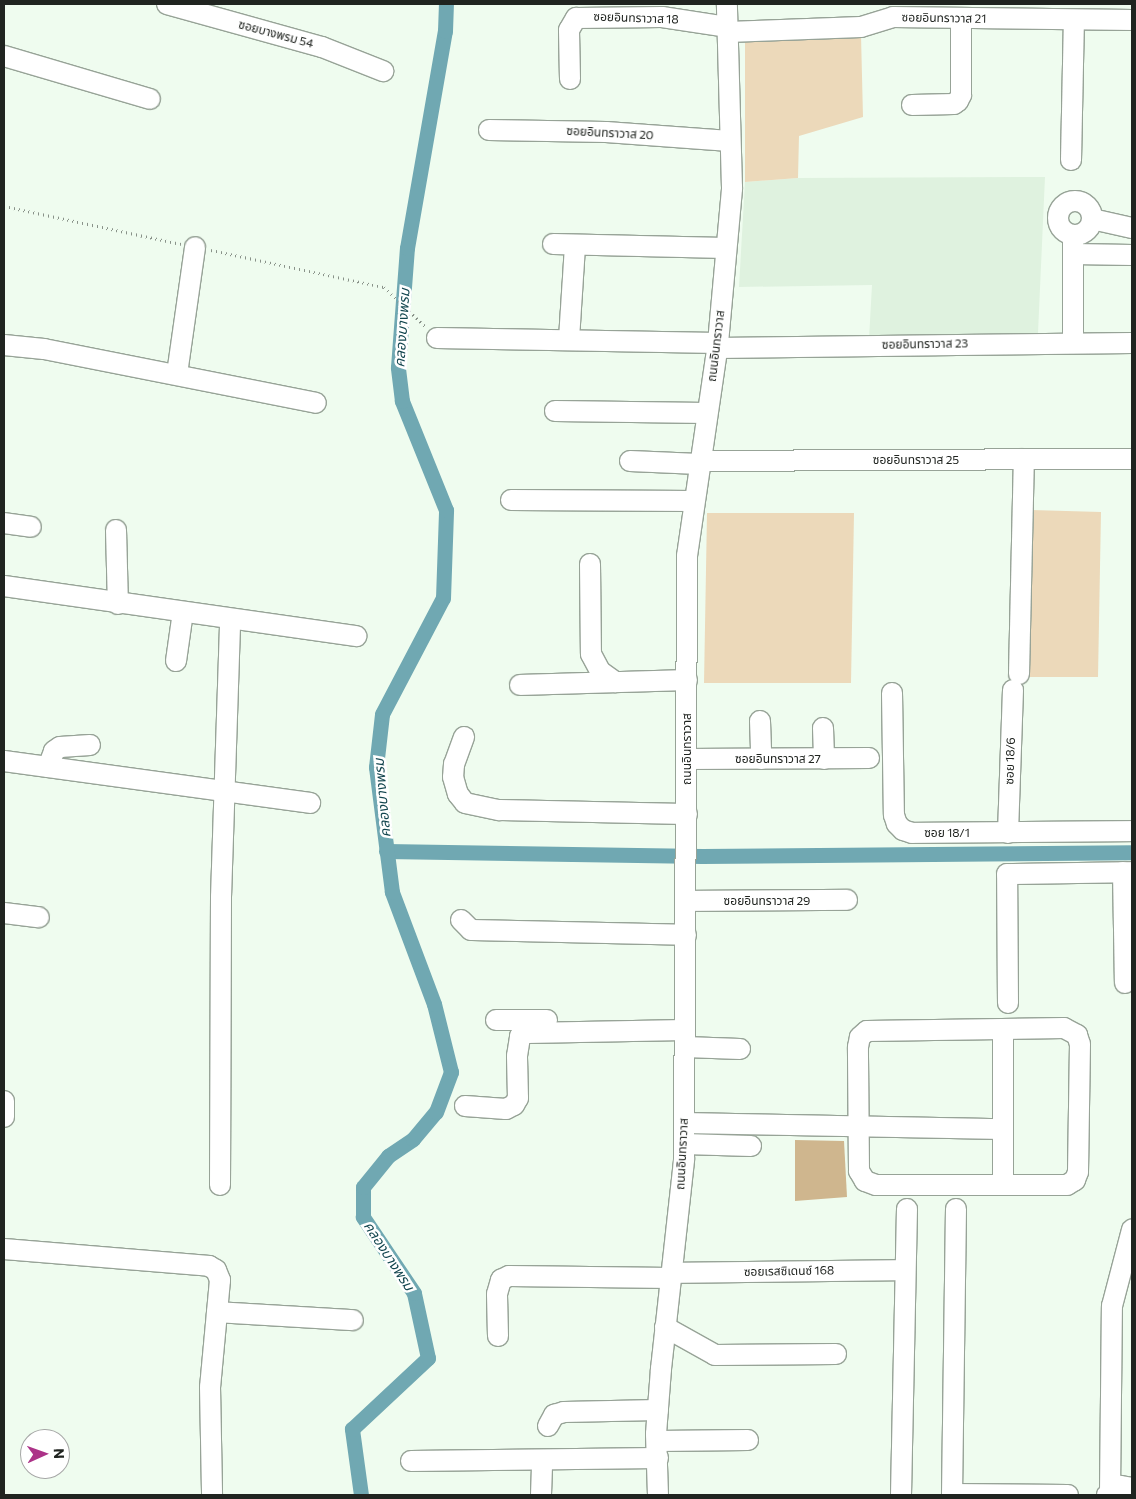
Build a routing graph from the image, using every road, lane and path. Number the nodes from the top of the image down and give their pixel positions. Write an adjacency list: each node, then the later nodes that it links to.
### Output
1 (166, 4): 8 (street, ซอยบางพรม 54)
2 (727, 4): 6 (street, ถนนอินทราวาส)
3 (961, 18): 5 (street, ซอยอินทราวาส 21); 6 (street, ซอยอินทราวาส 21); 11 (street)
4 (1132, 20): 5 (street, ซอยอินทราวาส 21)
5 (1074, 21): 14 (street)
6 (728, 29): 9 (street, ซอยอินทราวาส 18); 13 (street, ถนนอินทราวาส)
7 (4, 56): 10 (street)
8 (383, 70)
9 (570, 79)
10 (150, 99)
11 (912, 105)
12 (489, 130): 13 (street, ซอยอินทราวาส 20)
13 (730, 141): 21 (street, ถนนอินทราวาส)
14 (1071, 160)
15 (1092, 219): 16 (street); 19 (street); 19 (street)
16 (1132, 228)
17 (553, 244): 18 (street)
18 (575, 245): 21 (street); 25 (street)
19 (1073, 245): 22 (street); 26 (street)
20 (195, 246): 30 (street)
21 (726, 248): 29 (street, ถนนอินทราวาส)
22 (1132, 255)
23 (384, 287): 24 (path)
24 (432, 333): 25 (street, ซอยอินทราวาส 23)
25 (569, 339): 29 (street, ซอยอินทราวาส 23)
26 (1074, 342): 27 (street, ซอยอินทราวาส 23); 29 (street, ซอยอินทราวาส 23)
27 (1132, 343)
28 (4, 345): 30 (street)
29 (717, 345): 33 (street, ถนนอินทราวาส)
30 (177, 374): 31 (street)
31 (316, 403)
32 (555, 411): 33 (street)
33 (707, 413): 37 (street, ถนนอินทราวาส)
34 (1024, 459): 35 (street, ซอยอินทราวาส 25); 37 (street, ซอยอินทราวาส 25); 68 (street, ซอย 18/6)
35 (1132, 459)
36 (630, 461): 37 (street, ซอยอินทราวาส 25)
37 (699, 462): 39 (street, ถนนอินทราวาส)
38 (512, 500): 39 (street)
39 (693, 501): 50 (street, ถนนอินทราวาส)
40 (4, 523): 41 (street)
41 (32, 527)
42 (116, 530): 45 (street)
43 (590, 564): 51 (street)
44 (4, 586): 45 (street)
45 (118, 604): 46 (street)
46 (182, 612): 47 (street); 49 (street)
47 (230, 620): 48 (street); 64 (street)
48 (356, 636)
49 (176, 661)
50 (687, 680): 51 (street); 59 (street, ถนนอินทราวาส)
51 (615, 682): 52 (street)
52 (520, 685)
53 (892, 693): 68 (street, ซอย 18/1)
54 (760, 721): 60 (street)
55 (823, 728): 61 (street)
56 (464, 737): 66 (street)
57 (90, 745): 63 (street)
58 (869, 758): 61 (street, ซอยอินทราวาส 27)
59 (687, 759): 60 (street, ซอยอินทราวาส 27); 66 (street, ถนนอินทราวาส)
60 (761, 759): 61 (street, ซอยอินทราวาส 27)
61 (824, 759)
62 (4, 761): 63 (street)
63 (48, 767): 64 (street)
64 (226, 789): 65 (street); 91 (street)
65 (310, 803)
66 (687, 814): 71 (street, ถนนอินทราวาส)
67 (1132, 831): 68 (street, ซอย 18/1)
68 (1008, 833)
69 (1128, 872): 77 (street); 78 (street)
70 (847, 900): 71 (street, ซอยอินทราวาส 29)
71 (687, 901): 75 (street, ถนนอินทราวาส)
72 (4, 912): 73 (street)
73 (39, 916)
74 (460, 920): 75 (street)
75 (686, 941): 76 (street); 81 (street, ถนนอินทราวาส)
76 (489, 943)
77 (1125, 983)
78 (1008, 1003)
79 (496, 1020): 81 (street)
80 (1003, 1029): 87 (street); 88 (street); 92 (street)
81 (685, 1032): 82 (street); 84 (street); 86 (street, ถนนอินทราวาส)
82 (740, 1049)
83 (4, 1101): 85 (street)
84 (464, 1106)
85 (4, 1117)
86 (684, 1123): 87 (street); 89 (street, ถนนอินทราวาส)
87 (858, 1127): 88 (street); 92 (street)
88 (1003, 1128): 92 (street)
89 (684, 1144): 90 (street); 98 (street, ถนนอินทราวาส)
90 (751, 1146)
91 (220, 1185)
92 (1003, 1185)
93 (907, 1209): 97 (street)
94 (956, 1210): 116 (street)
95 (1132, 1230): 111 (street)
96 (4, 1249): 99 (street)
97 (905, 1270): 98 (street, ซอยเรสซิเดนซ์ 168); 115 (street)
98 (672, 1275): 101 (street, ถนนอินทราวาส); 102 (street, ซอยเรสซิเดนซ์ 168)
99 (217, 1312): 100 (street); 112 (street)
100 (353, 1320)
101 (665, 1327): 103 (street); 104 (street, ถนนอินทราวาส)
102 (498, 1336)
103 (836, 1354)
104 (658, 1410): 105 (street); 107 (street, ถนนอินทราวาส)
105 (548, 1426)
106 (748, 1440): 107 (street)
107 (657, 1449): 108 (street); 114 (street, ถนนอินทราวาส)
108 (542, 1460): 109 (street); 113 (street)
109 (411, 1461)
110 (1132, 1488): 111 (street)
111 (1109, 1493)
112 (212, 1495)
113 (541, 1495)
114 (658, 1495)
115 (901, 1495)
116 (952, 1495): 117 (street)
117 (1068, 1495)

